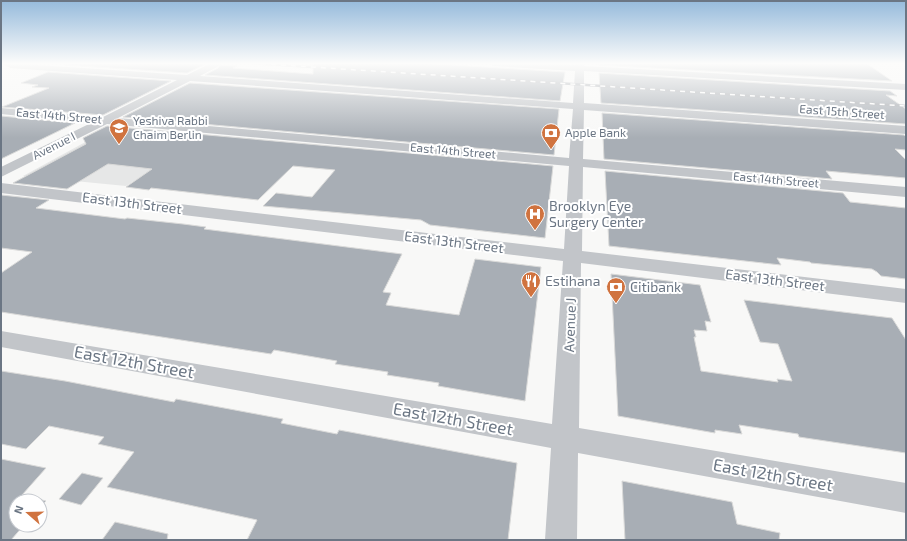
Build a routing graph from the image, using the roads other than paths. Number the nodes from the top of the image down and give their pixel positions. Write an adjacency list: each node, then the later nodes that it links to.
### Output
1 (169, 88): 6 (street, Avenue I)
2 (331, 88): 4 (street, East 15th Street)
3 (579, 88): 4 (street, Avenue J)
4 (578, 106): 7 (street, East 15th Street); 8 (street, Avenue J)
5 (1, 111): 6 (street, East 14th Street)
6 (105, 120): 8 (street, East 14th Street); 9 (street, Avenue I)
7 (906, 130)
8 (576, 162): 11 (street, East 14th Street); 12 (street, Avenue J)
9 (1, 173)
10 (1, 188): 12 (street, East 13th Street)
11 (906, 192)
12 (572, 256): 13 (street, East 13th Street); 15 (street, Avenue J)
13 (906, 296)
14 (1, 339): 15 (street, East 12th Street)
15 (565, 438): 16 (street, East 12th Street); 17 (street, Avenue J)
16 (906, 498)
17 (561, 540)

